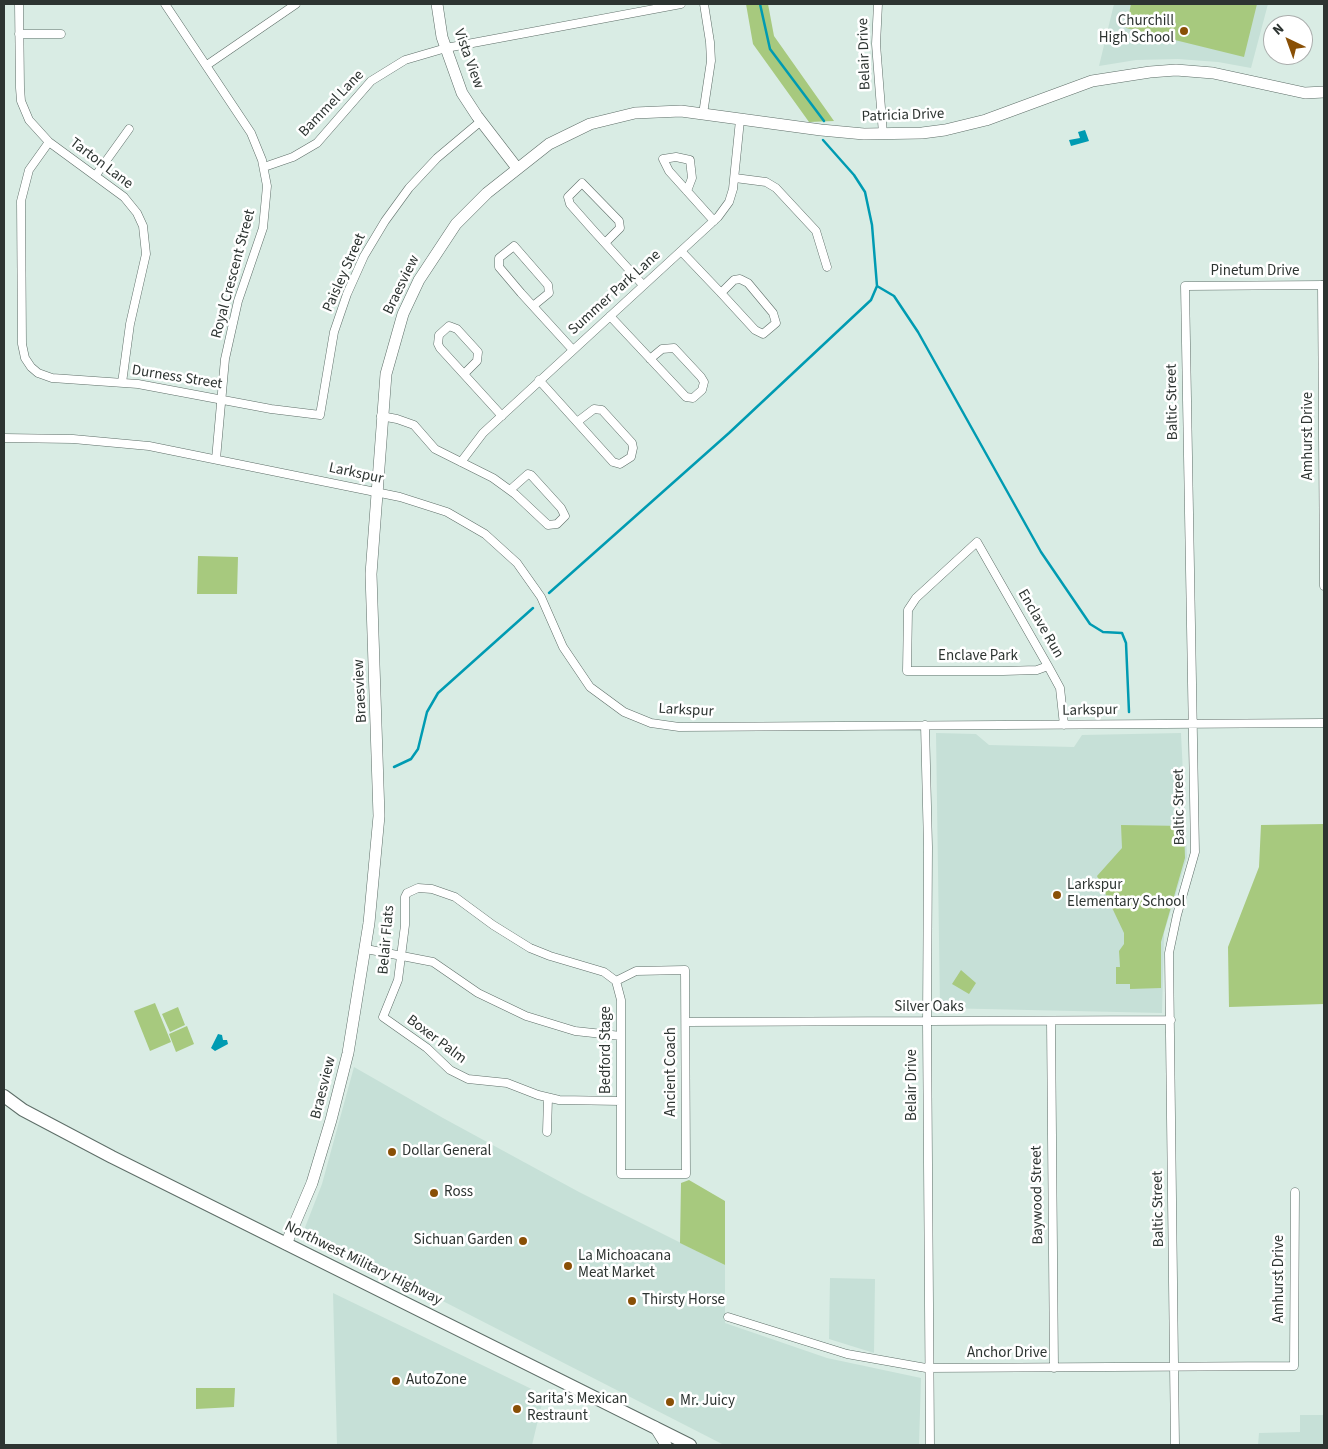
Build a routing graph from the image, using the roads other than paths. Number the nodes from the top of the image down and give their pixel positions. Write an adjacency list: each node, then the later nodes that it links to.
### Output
1 (19, 4): 8 (street, Tarton Lane)
2 (166, 4): 11 (street, Royal Crescent Street)
3 (296, 4): 11 (street)
4 (437, 4): 10 (street, Vista View)
5 (681, 4): 10 (street, Bammel Lane)
6 (704, 4): 13 (street)
7 (878, 4): 17 (street, Belair Drive)
8 (19, 34): 9 (street); 18 (street, Tarton Lane)
9 (61, 34)
10 (446, 48): 15 (street, Vista View); 19 (street, Bammel Lane)
11 (207, 65): 19 (street, Royal Crescent Street)
12 (1324, 92): 17 (street, Patricia Drive)
13 (703, 114): 14 (street, Patricia Drive); 20 (street, Patricia Drive)
14 (740, 120): 17 (street, Patricia Drive); 22 (street, Summer Park Lane)
15 (481, 122): 20 (street, Vista View); 40 (street, Paisley Street)
16 (129, 129): 21 (street)
17 (883, 134)
18 (49, 142): 21 (street, Tarton Lane); 38 (street, Durness Street)
19 (264, 167): 39 (street, Royal Crescent Street)
20 (517, 168): 41 (street, Braesview)
21 (96, 175): 38 (street, Tarton Lane)
22 (735, 178): 24 (street, Summer Park Lane); 27 (street)
23 (688, 191): 23 (street); 24 (street)
24 (714, 221): 26 (street, Summer Park Lane)
25 (605, 243): 25 (street); 28 (street)
26 (681, 251): 28 (street, Summer Park Lane); 31 (street)
27 (827, 267)
28 (643, 285): 33 (street, Summer Park Lane)
29 (1323, 285): 30 (street, Pinetum Drive); 49 (street, Amhurst Drive)
30 (1185, 286): 52 (street, Baltic Street)
31 (721, 294): 31 (street)
32 (533, 306): 32 (street); 34 (street)
33 (610, 316): 34 (street, Summer Park Lane); 35 (street)
34 (573, 350): 37 (street, Summer Park Lane)
35 (650, 359): 35 (street)
36 (464, 374): 36 (street); 42 (street)
37 (539, 380): 42 (street, Summer Park Lane); 43 (street)
38 (122, 382): 39 (street, Durness Street)
39 (222, 399): 40 (street, Durness Street); 45 (street, Royal Crescent Street)
40 (320, 415)
41 (382, 416): 46 (street); 48 (street, Braesview)
42 (502, 416): 46 (street, Summer Park Lane)
43 (577, 422): 43 (street)
44 (4, 438): 45 (street, Larkspur)
45 (216, 459): 48 (street, Larkspur)
46 (461, 462): 47 (street)
47 (510, 490): 47 (street)
48 (377, 492): 54 (street, Larkspur); 56 (street, Braesview)
49 (1324, 586)
50 (1048, 666): 51 (street, Enclave Park); 51 (street, Enclave Run); 55 (street, Enclave Run)
51 (907, 671)
52 (1192, 724): 53 (street, Larkspur); 55 (street, Larkspur); 60 (street, Baltic Street)
53 (1324, 724)
54 (925, 725): 55 (street, Larkspur); 63 (street, Belair Drive)
55 (1064, 725)
56 (366, 950): 57 (street); 73 (street, Braesview)
57 (401, 957): 58 (street, Belair Flats); 59 (street, Belair Flats); 64 (street)
58 (616, 981): 62 (street, Ancient Coach); 64 (street, Bedford Stage)
59 (383, 1017): 66 (street, Boxer Palm)
60 (1171, 1020): 61 (street, Silver Oaks); 76 (street, Baltic Street)
61 (1050, 1021): 63 (street, Silver Oaks); 78 (street, Baywood Street)
62 (686, 1022): 63 (street, Silver Oaks); 71 (street, Ancient Coach)
63 (927, 1022): 77 (street, Belair Drive)
64 (621, 1036): 67 (street, Bedford Stage)
65 (4, 1096): 69 (main road, Northwest Military Highway)
66 (548, 1098): 67 (street, Boxer Palm); 70 (street)
67 (621, 1100): 71 (street, Bedford Stage)
68 (4, 1105): 69 (main road, Northwest Military Highway)
69 (23, 1110): 73 (main road, Northwest Military Highway)
70 (547, 1132)
71 (621, 1174)
72 (1295, 1192): 75 (street, Amhurst Drive)
73 (286, 1244): 79 (main road, Northwest Military Highway)
74 (728, 1316): 77 (street, Anchor Drive)
75 (1294, 1366): 76 (street, Anchor Drive)
76 (1175, 1367): 78 (street, Anchor Drive); 83 (street, Baltic Street)
77 (930, 1368): 78 (street, Anchor Drive); 82 (street, Belair Drive)
78 (1054, 1368)
79 (654, 1427): 80 (street); 81 (main road, Northwest Military Highway)
80 (666, 1445)
81 (690, 1445)
82 (930, 1445)
83 (1175, 1445)

